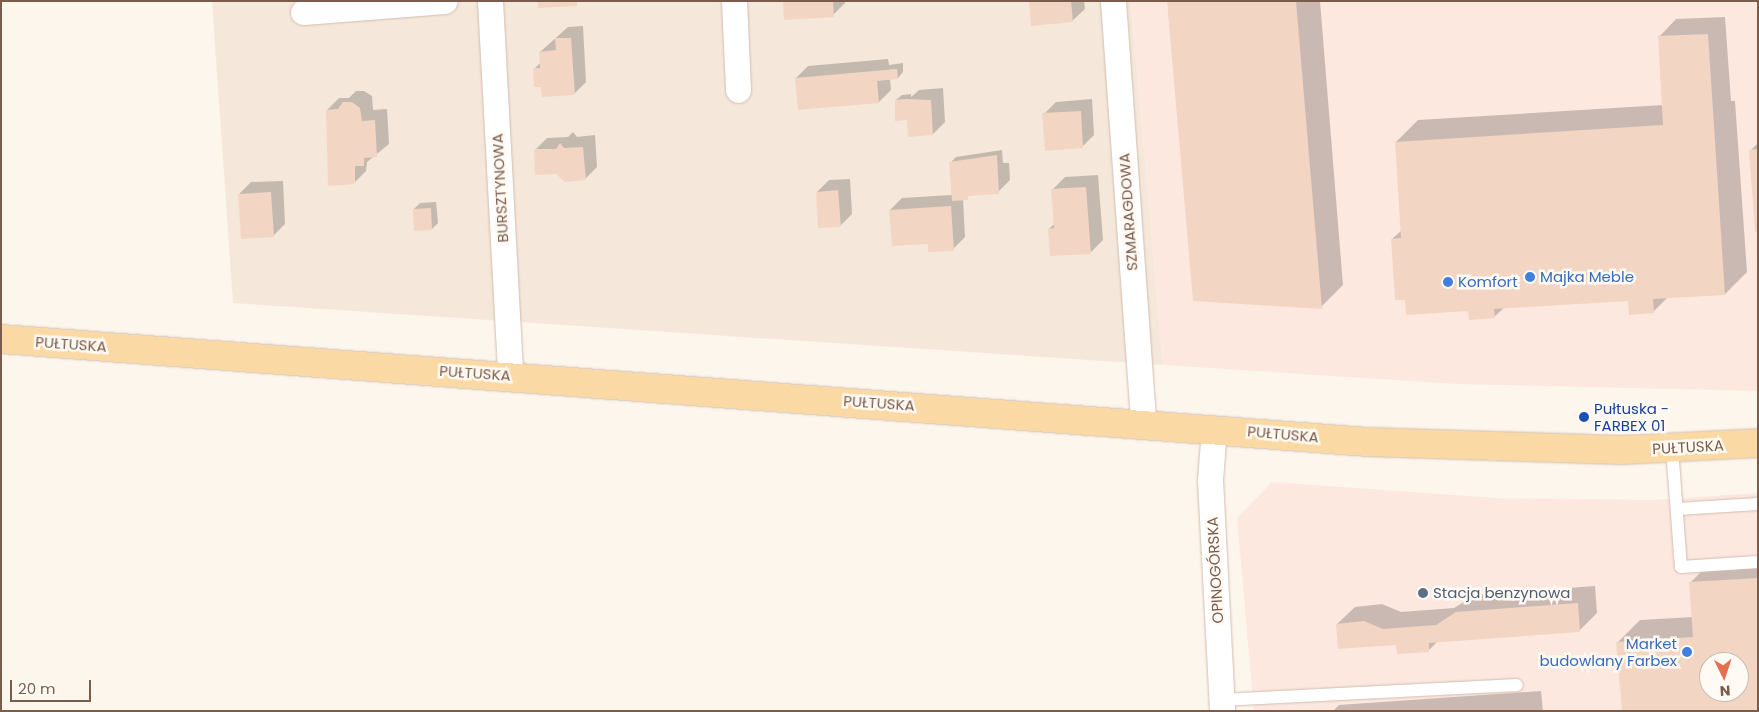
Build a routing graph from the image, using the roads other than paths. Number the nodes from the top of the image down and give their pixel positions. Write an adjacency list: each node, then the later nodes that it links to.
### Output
1 (445, 1): 5 (street)
2 (490, 1): 8 (street, BURSZTYNOWA)
3 (734, 1): 6 (street)
4 (1113, 1): 9 (street, SZMARAGDOWA)
5 (303, 12)
6 (738, 90)
7 (1, 339): 8 (main road, PUŁTUSKA)
8 (510, 376): 9 (main road, PUŁTUSKA)
9 (1143, 423): 10 (main road, PUŁTUSKA)
10 (1214, 429): 12 (main road, PUŁTUSKA); 17 (street, OPINOGÓRSKA)
11 (1758, 443): 12 (main road, PUŁTUSKA)
12 (1672, 448): 14 (lane)
13 (1758, 504): 14 (lane)
14 (1677, 509): 15 (lane)
15 (1758, 562)
16 (1517, 685): 17 (lane)
17 (1222, 705)

